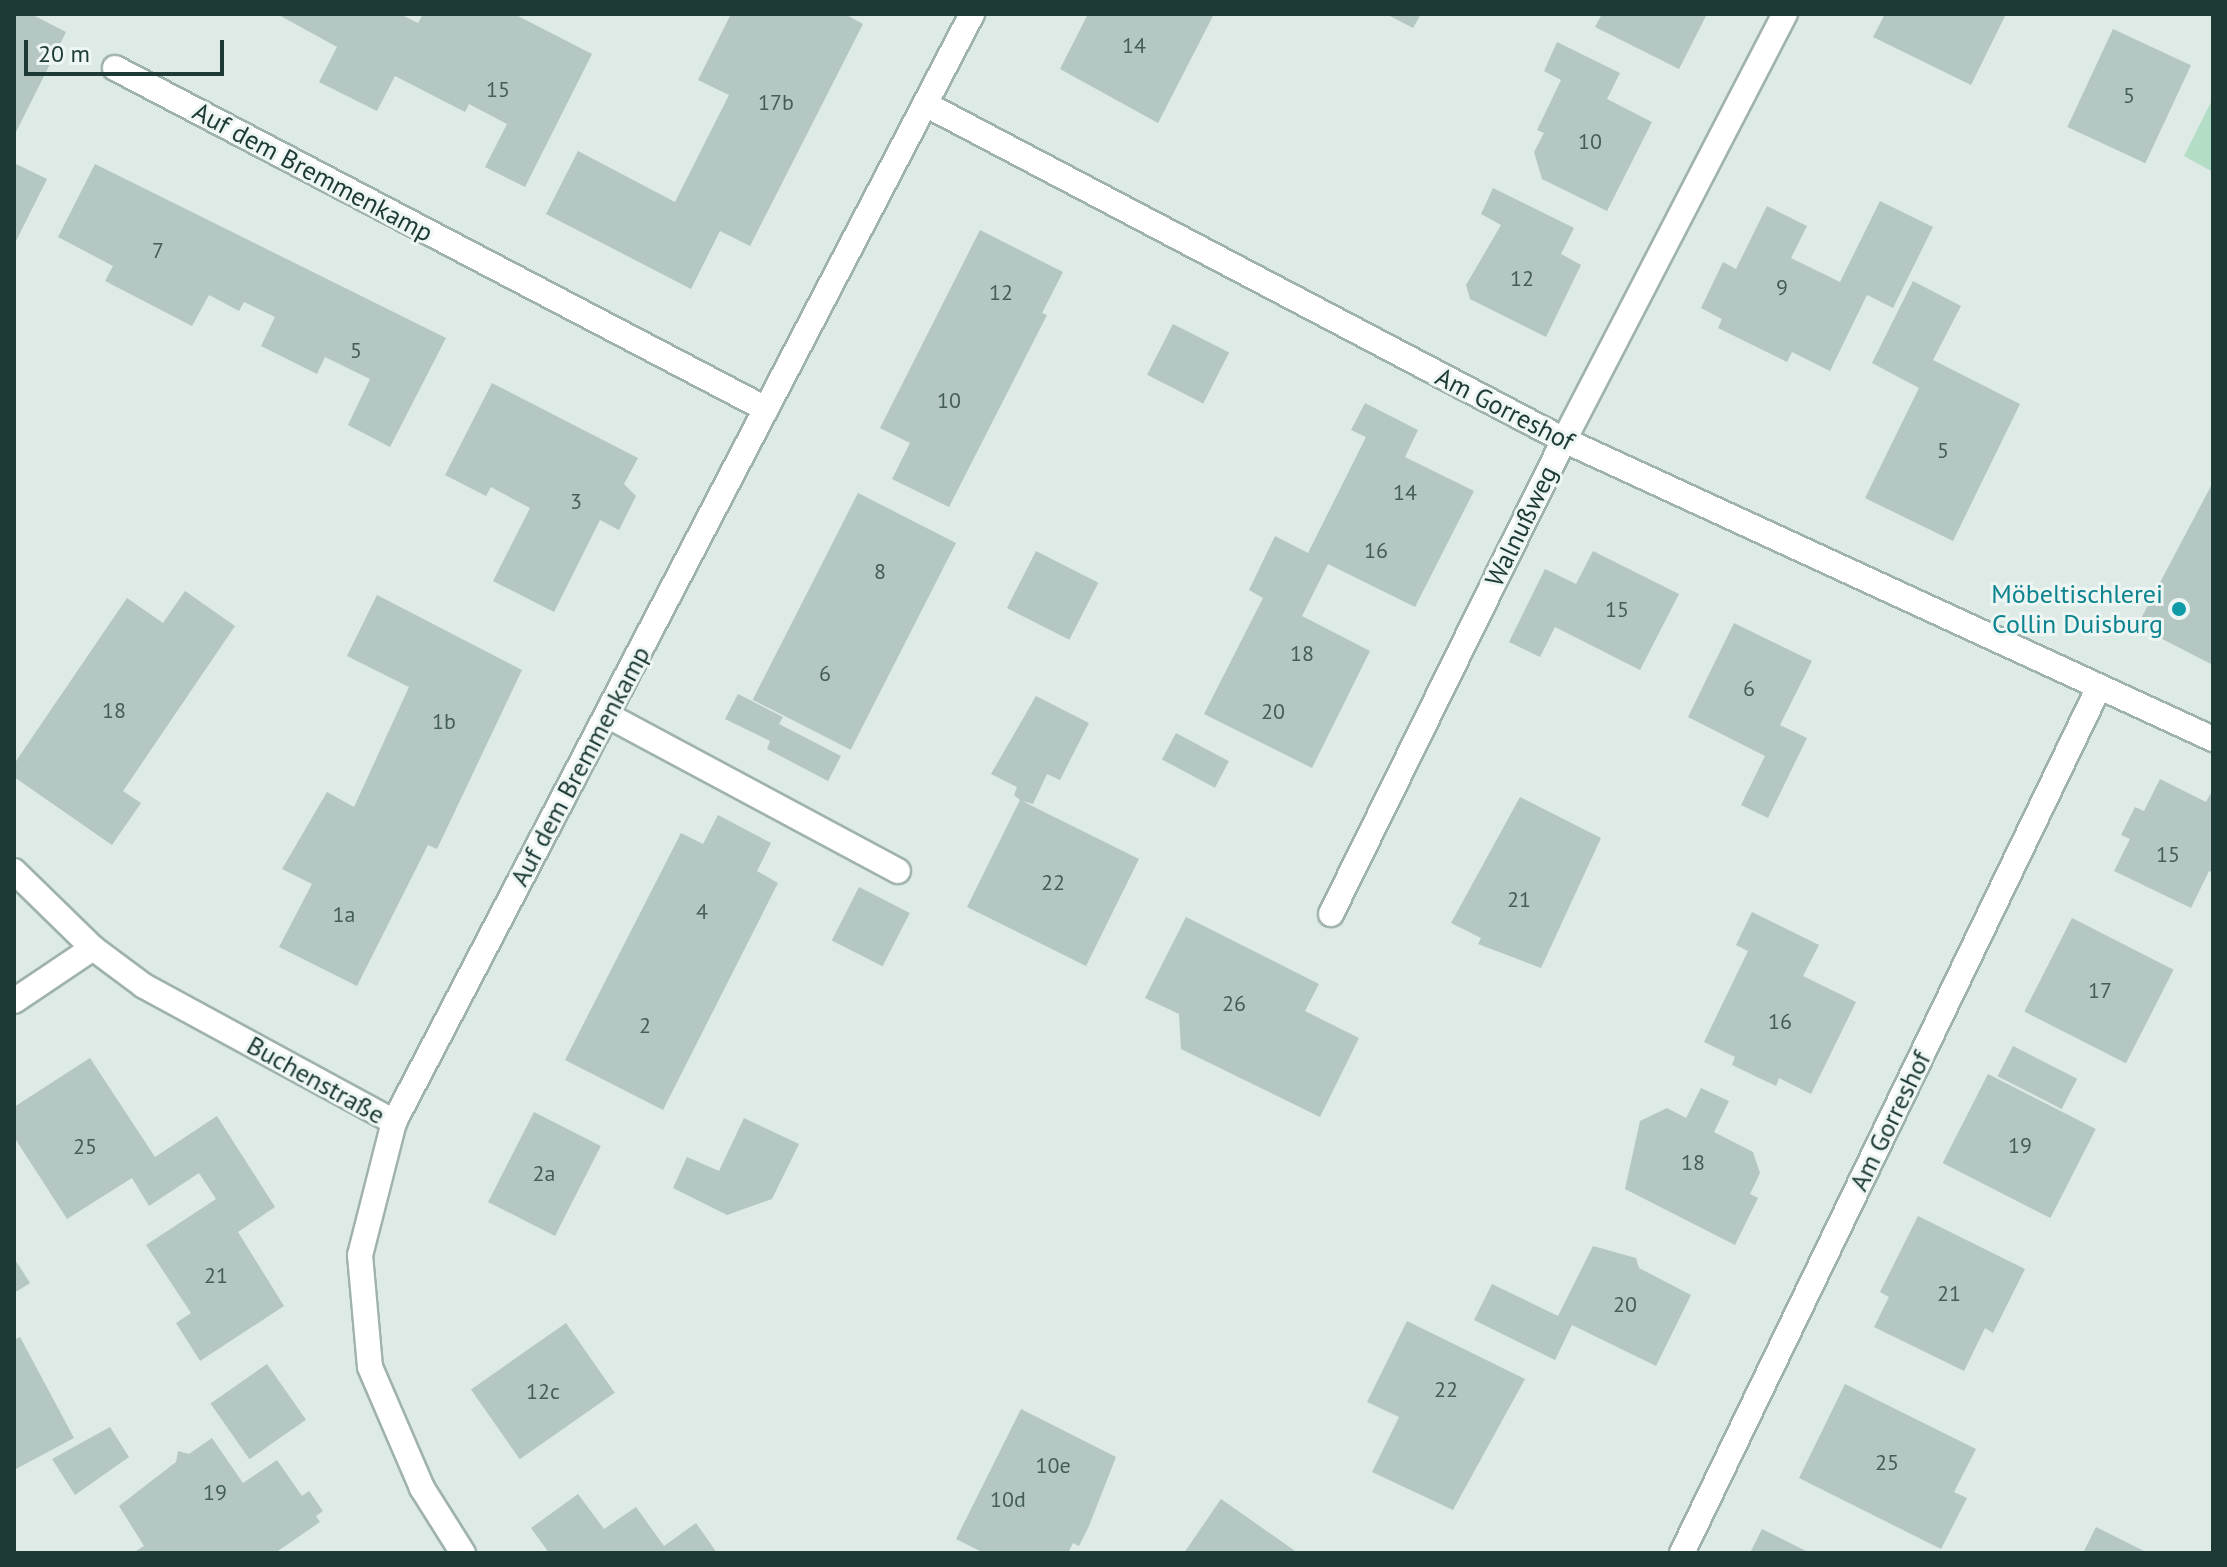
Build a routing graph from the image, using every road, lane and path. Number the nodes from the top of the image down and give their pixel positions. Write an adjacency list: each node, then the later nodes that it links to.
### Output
1 (972, 14): 4 (street, Auf dem Bremmenkamp)
2 (1785, 14): 6 (street, Walnußweg)
3 (115, 68): 5 (street, Auf dem Bremmenkamp)
4 (925, 104): 5 (street, Auf dem Bremmenkamp); 6 (street, Am Gorreshof)
5 (766, 409): 8 (street, Auf dem Bremmenkamp)
6 (1564, 440): 7 (street, Am Gorreshof); 12 (street, Walnußweg)
7 (2098, 689): 9 (street, Am Gorreshof); 17 (street, Am Gorreshof)
8 (607, 715): 11 (street); 15 (street, Auf dem Bremmenkamp)
9 (2213, 739)
10 (14, 871): 13 (street, Buchenstraße)
11 (898, 871)
12 (1331, 914)
13 (93, 948): 14 (street); 15 (street, Buchenstraße)
14 (14, 1001)
15 (394, 1122): 16 (street, Buchenstraße)
16 (463, 1553)
17 (1682, 1553)

